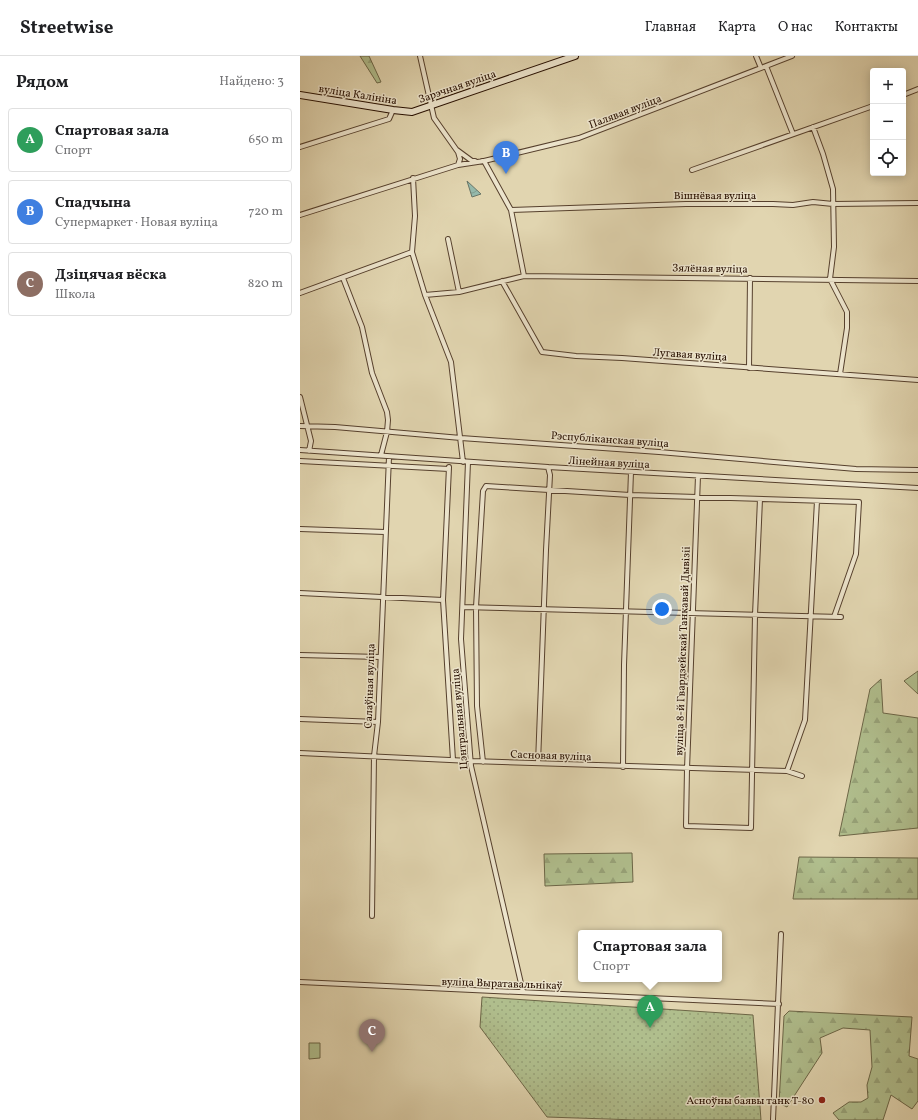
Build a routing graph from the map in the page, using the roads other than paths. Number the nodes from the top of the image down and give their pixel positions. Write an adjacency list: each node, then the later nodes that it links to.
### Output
1 (420, 56): 10 (street)
2 (576, 56): 10 (main road, Зарэчная вуліца)
3 (756, 56): 6 (street)
4 (792, 56): 5 (street, Палявая вуліца)
5 (766, 66): 6 (street, Палявая вуліца); 15 (street)
6 (761, 68): 18 (street, Палявая вуліца)
7 (918, 89): 8 (street)
8 (906, 94)
9 (300, 95): 12 (main road, вуліца Калініна)
10 (432, 106): 13 (main road, Зарэчная вуліца); 17 (street)
11 (870, 107): 14 (street)
12 (393, 110): 13 (main road, вуліца Калініна); 16 (street)
13 (412, 112)
14 (813, 127): 15 (street); 23 (street)
15 (793, 134): 20 (street)
16 (300, 147)
17 (457, 150): 18 (street); 19 (street)
18 (484, 161): 19 (street, Палявая вуліца); 24 (street)
19 (458, 165): 21 (street, Палявая вуліца)
20 (692, 170)
21 (413, 178): 25 (street, Палявая вуліца); 27 (street)
22 (918, 203): 23 (street, Вішнёвая вуліца)
23 (833, 204): 24 (street, Вішнёвая вуліца); 31 (street)
24 (511, 210): 28 (street)
25 (300, 215)
26 (448, 239): 34 (street)
27 (412, 252): 29 (street); 36 (street, Цэнтральная вуліца)
28 (524, 276): 30 (street, Зялёная вуліца); 32 (street, Зялёная вуліца)
29 (343, 278): 35 (street); 43 (street)
30 (750, 278): 31 (street, Зялёная вуліца); 37 (street)
31 (830, 280): 33 (street, Зялёная вуліца); 38 (street)
32 (502, 281): 34 (street, Зялёная вуліца); 37 (street, Лугавая вуліца)
33 (918, 281)
34 (459, 292): 36 (street, Зялёная вуліца)
35 (300, 293)
36 (426, 295): 44 (street, Цэнтральная вуліца)
37 (749, 368): 38 (street, Лугавая вуліца)
38 (840, 374): 39 (street, Лугавая вуліца)
39 (918, 380)
40 (300, 397): 42 (street)
41 (300, 426): 42 (street, Рэспубліканская вуліца)
42 (308, 426): 43 (street, Рэспубліканская вуліца); 46 (street)
43 (387, 432): 44 (street, Рэспубліканская вуліца); 47 (street)
44 (461, 438): 50 (street, Цэнтральная вуліца); 53 (street, Рэспубліканская вуліца)
45 (300, 450): 46 (street, Лінейная вуліца)
46 (309, 451): 47 (street, Лінейная вуліца)
47 (381, 455): 48 (street, Лінейная вуліца)
48 (389, 457): 50 (street, Лінейная вуліца); 51 (street, Салаўіная вуліца)
49 (300, 461): 51 (street)
50 (466, 462): 52 (street, Лінейная вуліца); 67 (street, Цэнтральная вуліца)
51 (388, 466): 63 (street, Салаўіная вуліца); 66 (street, Цэнтральная вуліца)
52 (548, 468): 54 (street, Лінейная вуліца); 57 (street)
53 (918, 470)
54 (631, 472): 55 (street, Лінейная вуліца); 58 (street)
55 (698, 476): 56 (street, Лінейная вуліца); 59 (street, вуліца 8-й Гвардзейскай Танкавай Дывізіі)
56 (918, 488)
57 (549, 490): 58 (street); 68 (street); 69 (street)
58 (630, 495): 59 (street); 70 (street)
59 (696, 497): 60 (street); 71 (street, вуліца 8-й Гвардзейскай Танкавай Дывізіі)
60 (760, 499): 61 (street); 72 (street)
61 (817, 501): 73 (street); 74 (street)
62 (300, 529): 63 (street)
63 (385, 532): 65 (street, Салаўіная вуліца)
64 (300, 593): 65 (street)
65 (382, 598): 66 (street); 77 (street, Салаўіная вуліца)
66 (442, 600): 82 (street, Цэнтральная вуліца)
67 (463, 607): 68 (street); 83 (street, Цэнтральная вуліца)
68 (476, 607): 69 (street); 84 (street)
69 (544, 609): 70 (street); 85 (street)
70 (626, 612): 71 (street); 86 (street)
71 (693, 613): 72 (street); 87 (street, вуліца 8-й Гвардзейскай Танкавай Дывізіі)
72 (755, 615): 73 (street); 88 (street)
73 (812, 617): 74 (street); 89 (street)
74 (834, 617): 75 (street)
75 (840, 617)
76 (300, 655): 77 (street)
77 (380, 657): 79 (street, Салаўіная вуліца)
78 (300, 719): 79 (street)
79 (378, 722): 81 (street, Салаўіная вуліца)
80 (300, 753): 81 (street, Сасновая вуліца)
81 (374, 756): 82 (street, Сасновая вуліца); 91 (street, Салаўіная вуліца)
82 (453, 760): 83 (street, Сасновая вуліца)
83 (471, 761): 84 (street, Сасновая вуліца); 94 (street, Цэнтральная вуліца)
84 (483, 762): 85 (street, Сасновая вуліца)
85 (538, 764): 86 (street, Сасновая вуліца)
86 (623, 767): 87 (street, Сасновая вуліца)
87 (687, 769): 88 (street, Сасновая вуліца); 88 (street, вуліца 8-й Гвардзейскай Танкавай Дывізіі)
88 (752, 770): 89 (street, Сасновая вуліца)
89 (787, 771): 90 (street, Сасновая вуліца)
90 (802, 776)
91 (372, 916)
92 (781, 934): 95 (street)
93 (300, 982): 94 (street, вуліца Выратавальнікаў)
94 (523, 992): 95 (street, вуліца Выратавальнікаў)
95 (779, 1004): 96 (street)
96 (773, 1120)

